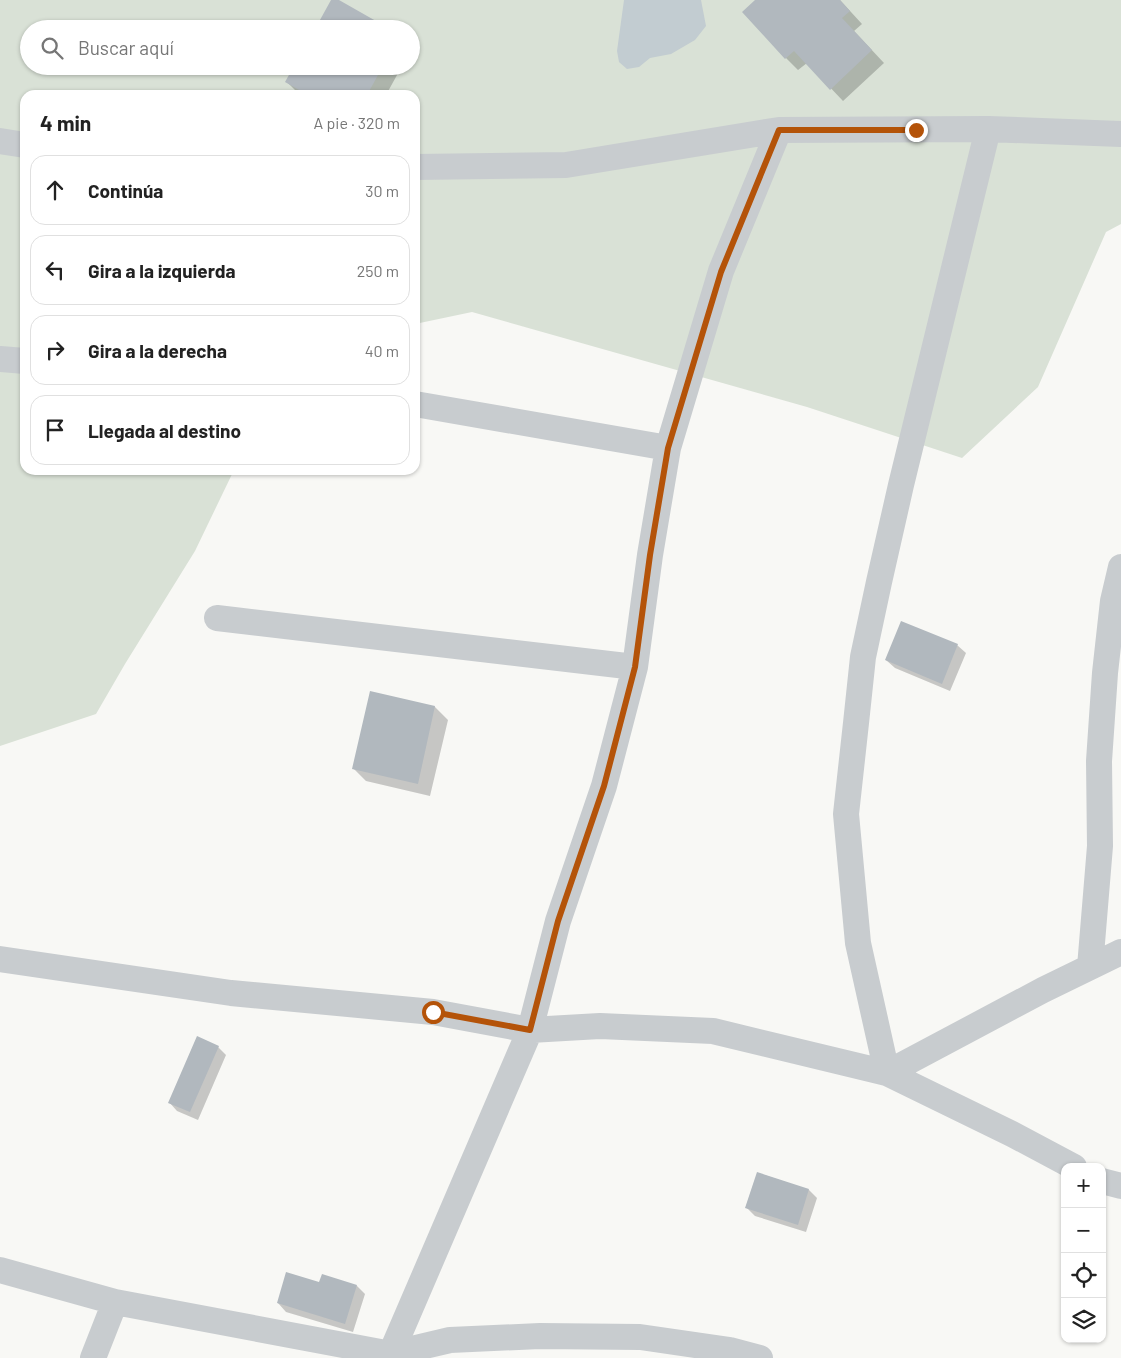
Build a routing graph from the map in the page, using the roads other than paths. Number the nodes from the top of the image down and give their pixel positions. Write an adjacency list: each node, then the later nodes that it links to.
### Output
1 (988, 129): 2 (street); 3 (street); 18 (street)
2 (779, 130): 6 (street); 10 (street)
3 (1121, 134)
4 (0, 141): 5 (street)
5 (20, 144)
6 (420, 168)
7 (0, 359): 8 (street)
8 (20, 361)
9 (420, 405): 10 (street)
10 (668, 448): 13 (street)
11 (1121, 567): 16 (street)
12 (217, 618): 13 (street)
13 (635, 667): 17 (street)
14 (1121, 952): 16 (street)
15 (0, 959): 17 (street)
16 (1090, 967): 18 (street)
17 (530, 1030): 18 (street); 24 (street)
18 (887, 1074): 19 (street)
19 (1066, 1163)
20 (1106, 1182): 21 (street)
21 (1121, 1186)
22 (0, 1270): 23 (street)
23 (115, 1302): 24 (street); 25 (street)
24 (390, 1356): 26 (street)
25 (93, 1358)
26 (760, 1358)

